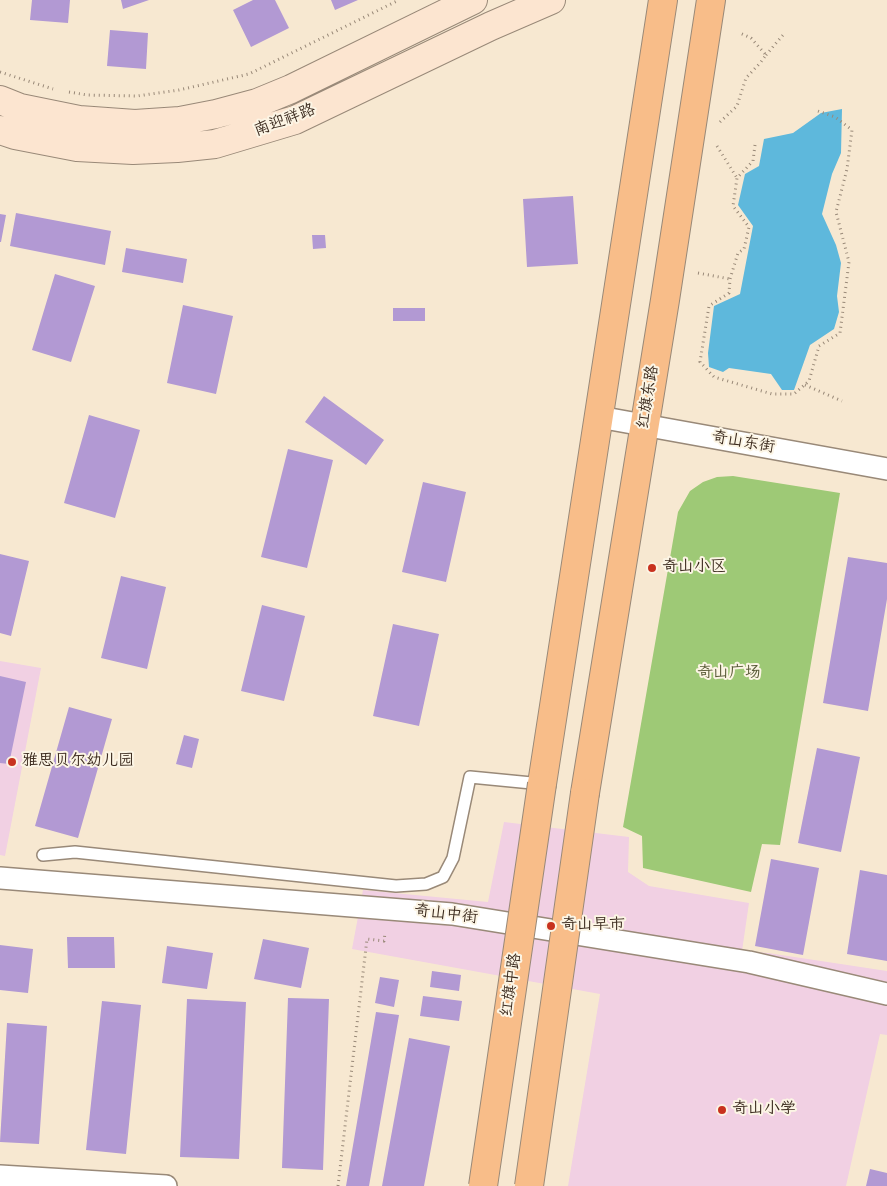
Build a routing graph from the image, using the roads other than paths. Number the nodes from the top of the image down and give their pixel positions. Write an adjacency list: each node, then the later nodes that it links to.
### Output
1 (473, 0): 5 (main road, 南迎祥路)
2 (551, 0): 6 (main road, 南迎祥路)
3 (663, 0): 7 (main road)
4 (711, 0): 8 (main road, 红旗东路)
5 (0, 100)
6 (0, 130)
7 (599, 417): 8 (street, 奇山东街); 10 (main road)
8 (645, 425): 9 (street, 奇山东街); 17 (main road, 红旗东路, bridge)
9 (887, 470)
10 (542, 784): 11 (lane); 16 (main road, 红旗中路, bridge)
11 (43, 855)
12 (0, 878): 13 (street, 奇山中街)
13 (887, 994)
14 (0, 1176): 15 (street)
15 (166, 1186)
16 (483, 1186)
17 (529, 1186)

